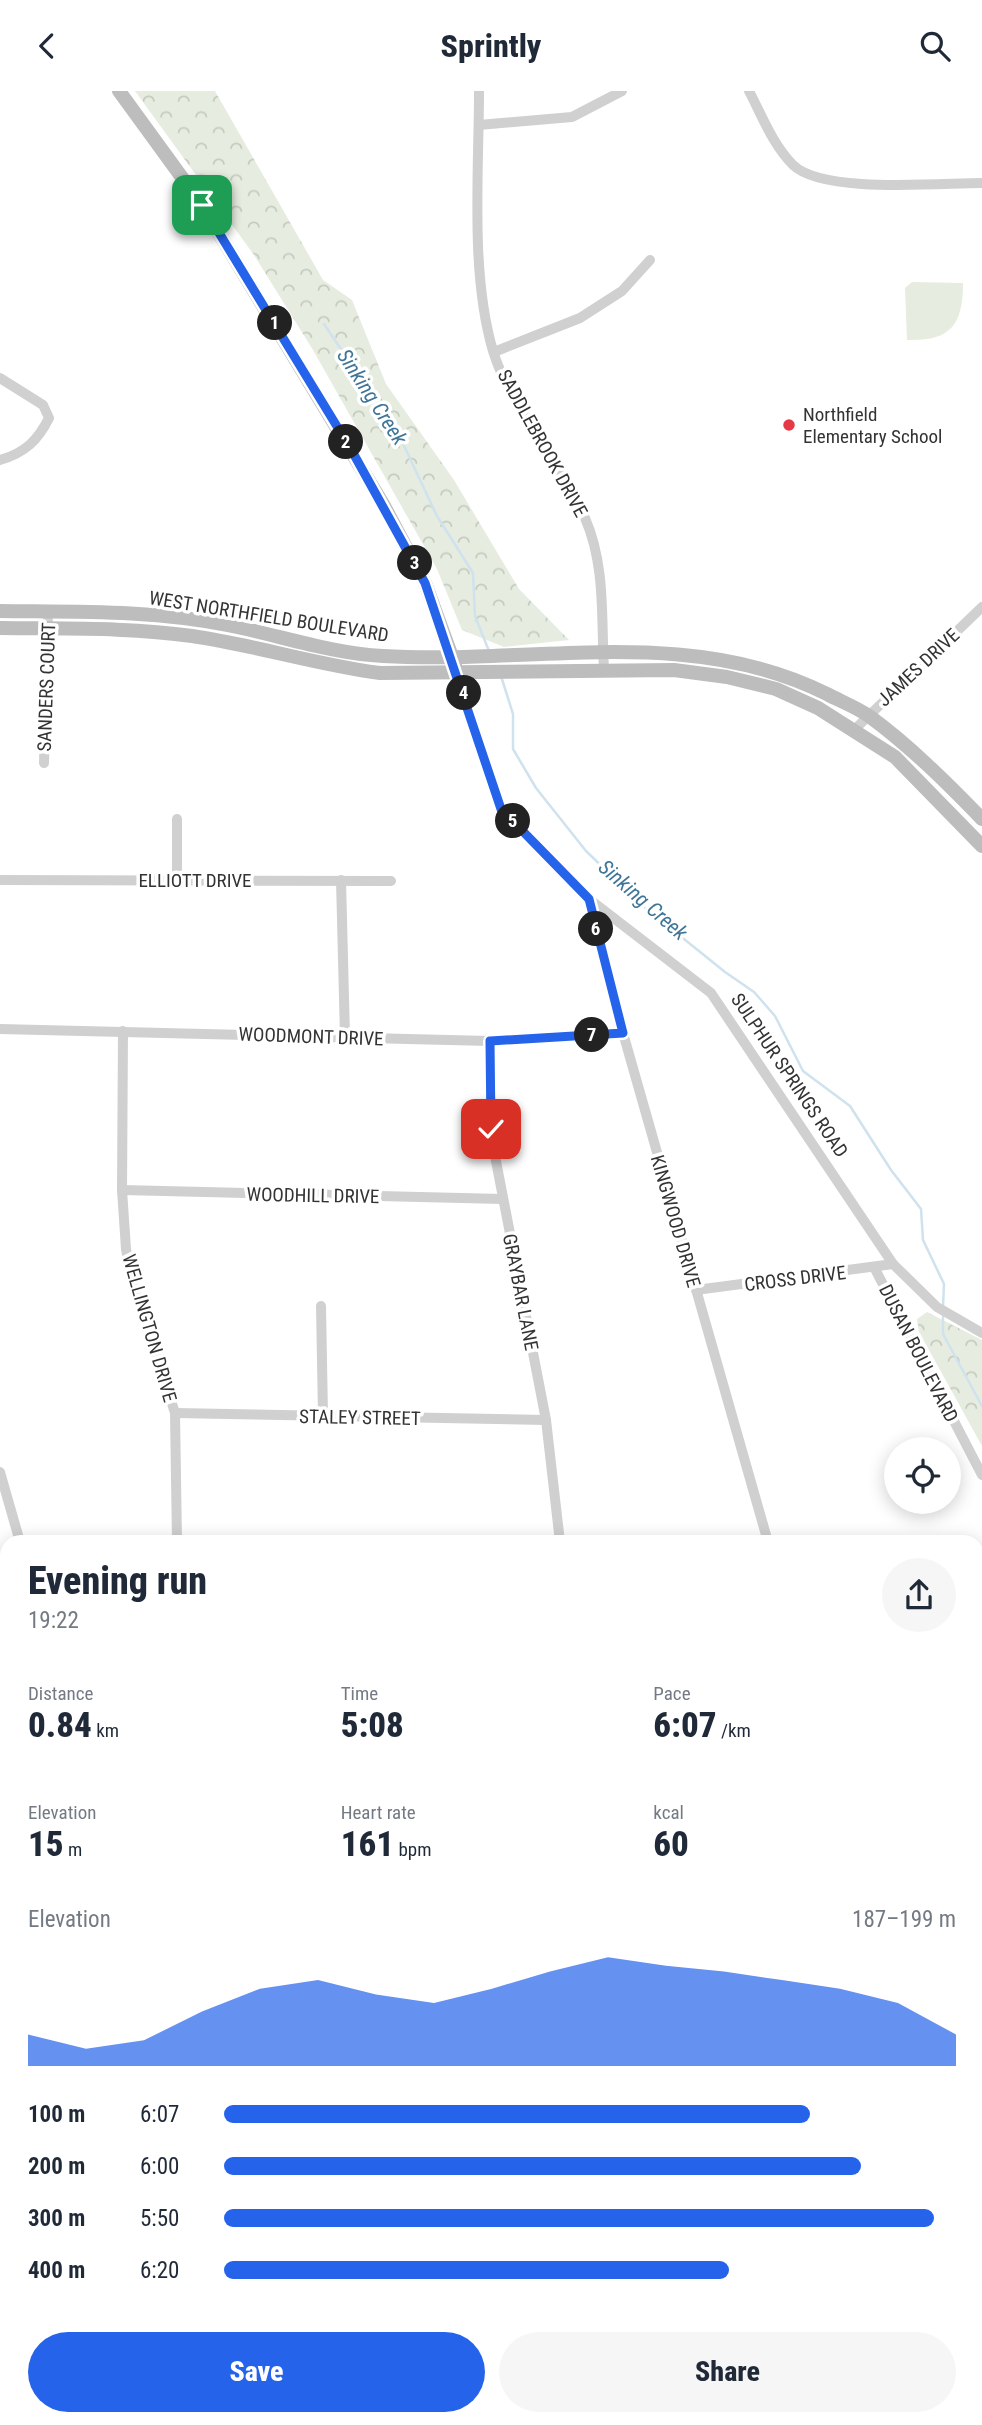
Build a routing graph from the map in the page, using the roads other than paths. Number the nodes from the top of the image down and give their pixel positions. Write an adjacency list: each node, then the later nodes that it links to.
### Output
1 (119, 91): 17 (main road, SULPHUR SPRINGS ROAD)
2 (479, 91): 5 (street, SADDLEBROOK DRIVE)
3 (622, 91): 5 (street)
4 (749, 91): 6 (street)
5 (479, 125): 8 (street, SADDLEBROOK DRIVE)
6 (982, 183)
7 (650, 260): 8 (street)
8 (494, 352): 16 (street, SADDLEBROOK DRIVE)
9 (0, 377): 10 (street)
10 (0, 460)
11 (982, 607): 20 (street, JAMES DRIVE)
12 (0, 611): 13 (main road, WEST NORTHFIELD BOULEVARD)
13 (48, 612): 15 (street, SANDERS COURT); 17 (main road, WEST NORTHFIELD BOULEVARD)
14 (0, 628): 15 (main road, WEST NORTHFIELD BOULEVARD)
15 (48, 629): 19 (main road, WEST NORTHFIELD BOULEVARD); 22 (street, SANDERS COURT)
16 (603, 653): 17 (main road, WEST NORTHFIELD BOULEVARD); 18 (street, SADDLEBROOK DRIVE); 20 (main road, WEST NORTHFIELD BOULEVARD)
17 (452, 657): 19 (main road, SULPHUR SPRINGS ROAD)
18 (604, 670): 19 (main road, WEST NORTHFIELD BOULEVARD); 21 (main road, WEST NORTHFIELD BOULEVARD)
19 (458, 673): 30 (street, SULPHUR SPRINGS ROAD)
20 (867, 714): 21 (street, JAMES DRIVE); 24 (main road, WEST NORTHFIELD BOULEVARD)
21 (855, 729): 25 (main road, WEST NORTHFIELD BOULEVARD)
22 (44, 763)
23 (177, 819): 27 (street)
24 (982, 819)
25 (982, 846)
26 (0, 880): 27 (street, ELLIOTT DRIVE)
27 (177, 880): 28 (street, ELLIOTT DRIVE)
28 (341, 880): 29 (street, ELLIOTT DRIVE); 34 (street)
29 (391, 881)
30 (589, 899): 33 (street, KINGWOOD DRIVE); 38 (street, SULPHUR SPRINGS ROAD)
31 (0, 1029): 32 (street, WOODMONT DRIVE)
32 (123, 1031): 34 (street, WOODMONT DRIVE); 36 (street, WELLINGTON DRIVE)
33 (623, 1033): 35 (street, WOODMONT DRIVE); 40 (street, KINGWOOD DRIVE)
34 (345, 1037): 35 (street, WOODMONT DRIVE)
35 (490, 1041): 37 (street, GRAYBAR LANE)
36 (122, 1190): 37 (street, WOODHILL DRIVE); 43 (street, WELLINGTON DRIVE)
37 (503, 1199): 45 (street, GRAYBAR LANE)
38 (892, 1264): 39 (street, CROSS DRIVE); 42 (street, SULPHUR SPRINGS ROAD)
39 (875, 1269): 40 (street, CROSS DRIVE); 47 (street, DUSAN BOULEVARD)
40 (696, 1290): 51 (street, KINGWOOD DRIVE)
41 (321, 1306): 44 (street)
42 (982, 1333)
43 (175, 1413): 44 (street, STALEY STREET); 49 (street, WELLINGTON DRIVE)
44 (323, 1416): 45 (street, STALEY STREET)
45 (546, 1420): 50 (street, GRAYBAR LANE)
46 (0, 1472): 48 (street)
47 (982, 1475)
48 (18, 1535)
49 (177, 1535)
50 (558, 1535)
51 (766, 1535)

